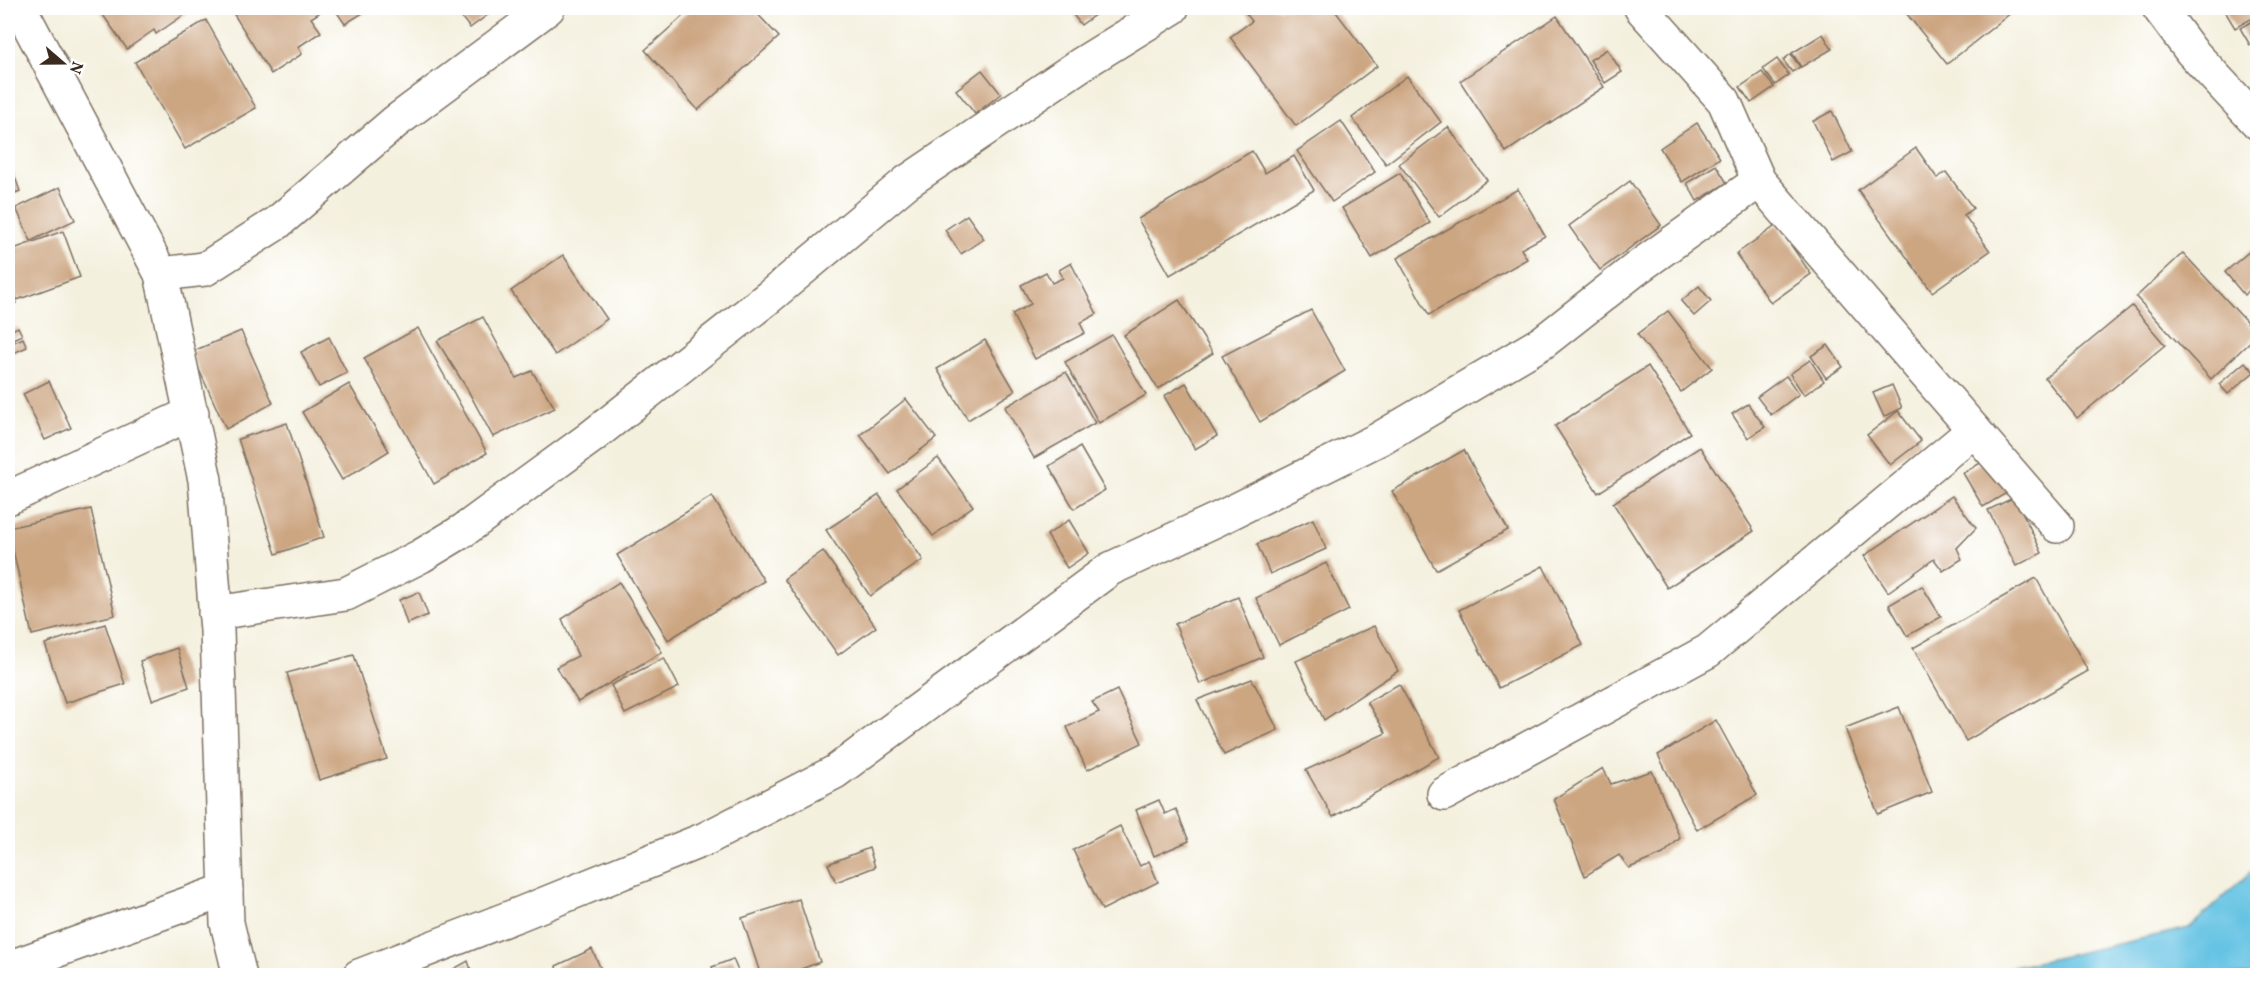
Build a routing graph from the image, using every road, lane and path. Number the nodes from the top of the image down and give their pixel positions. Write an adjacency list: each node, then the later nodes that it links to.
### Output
1 (548, 8): 8 (street)
2 (1172, 8): 13 (street)
3 (1641, 8): 7 (street)
4 (2159, 8): 6 (street)
5 (19, 24): 8 (street)
6 (2258, 123)
7 (1759, 181): 10 (street); 18 (street)
8 (161, 274): 9 (street)
9 (192, 413): 11 (street); 13 (street)
10 (1974, 430): 12 (street); 14 (street)
11 (8, 498)
12 (2057, 526)
13 (215, 613): 15 (street)
14 (1444, 794)
15 (226, 890): 16 (street); 17 (street)
16 (8, 968)
17 (240, 975)
18 (359, 975)

